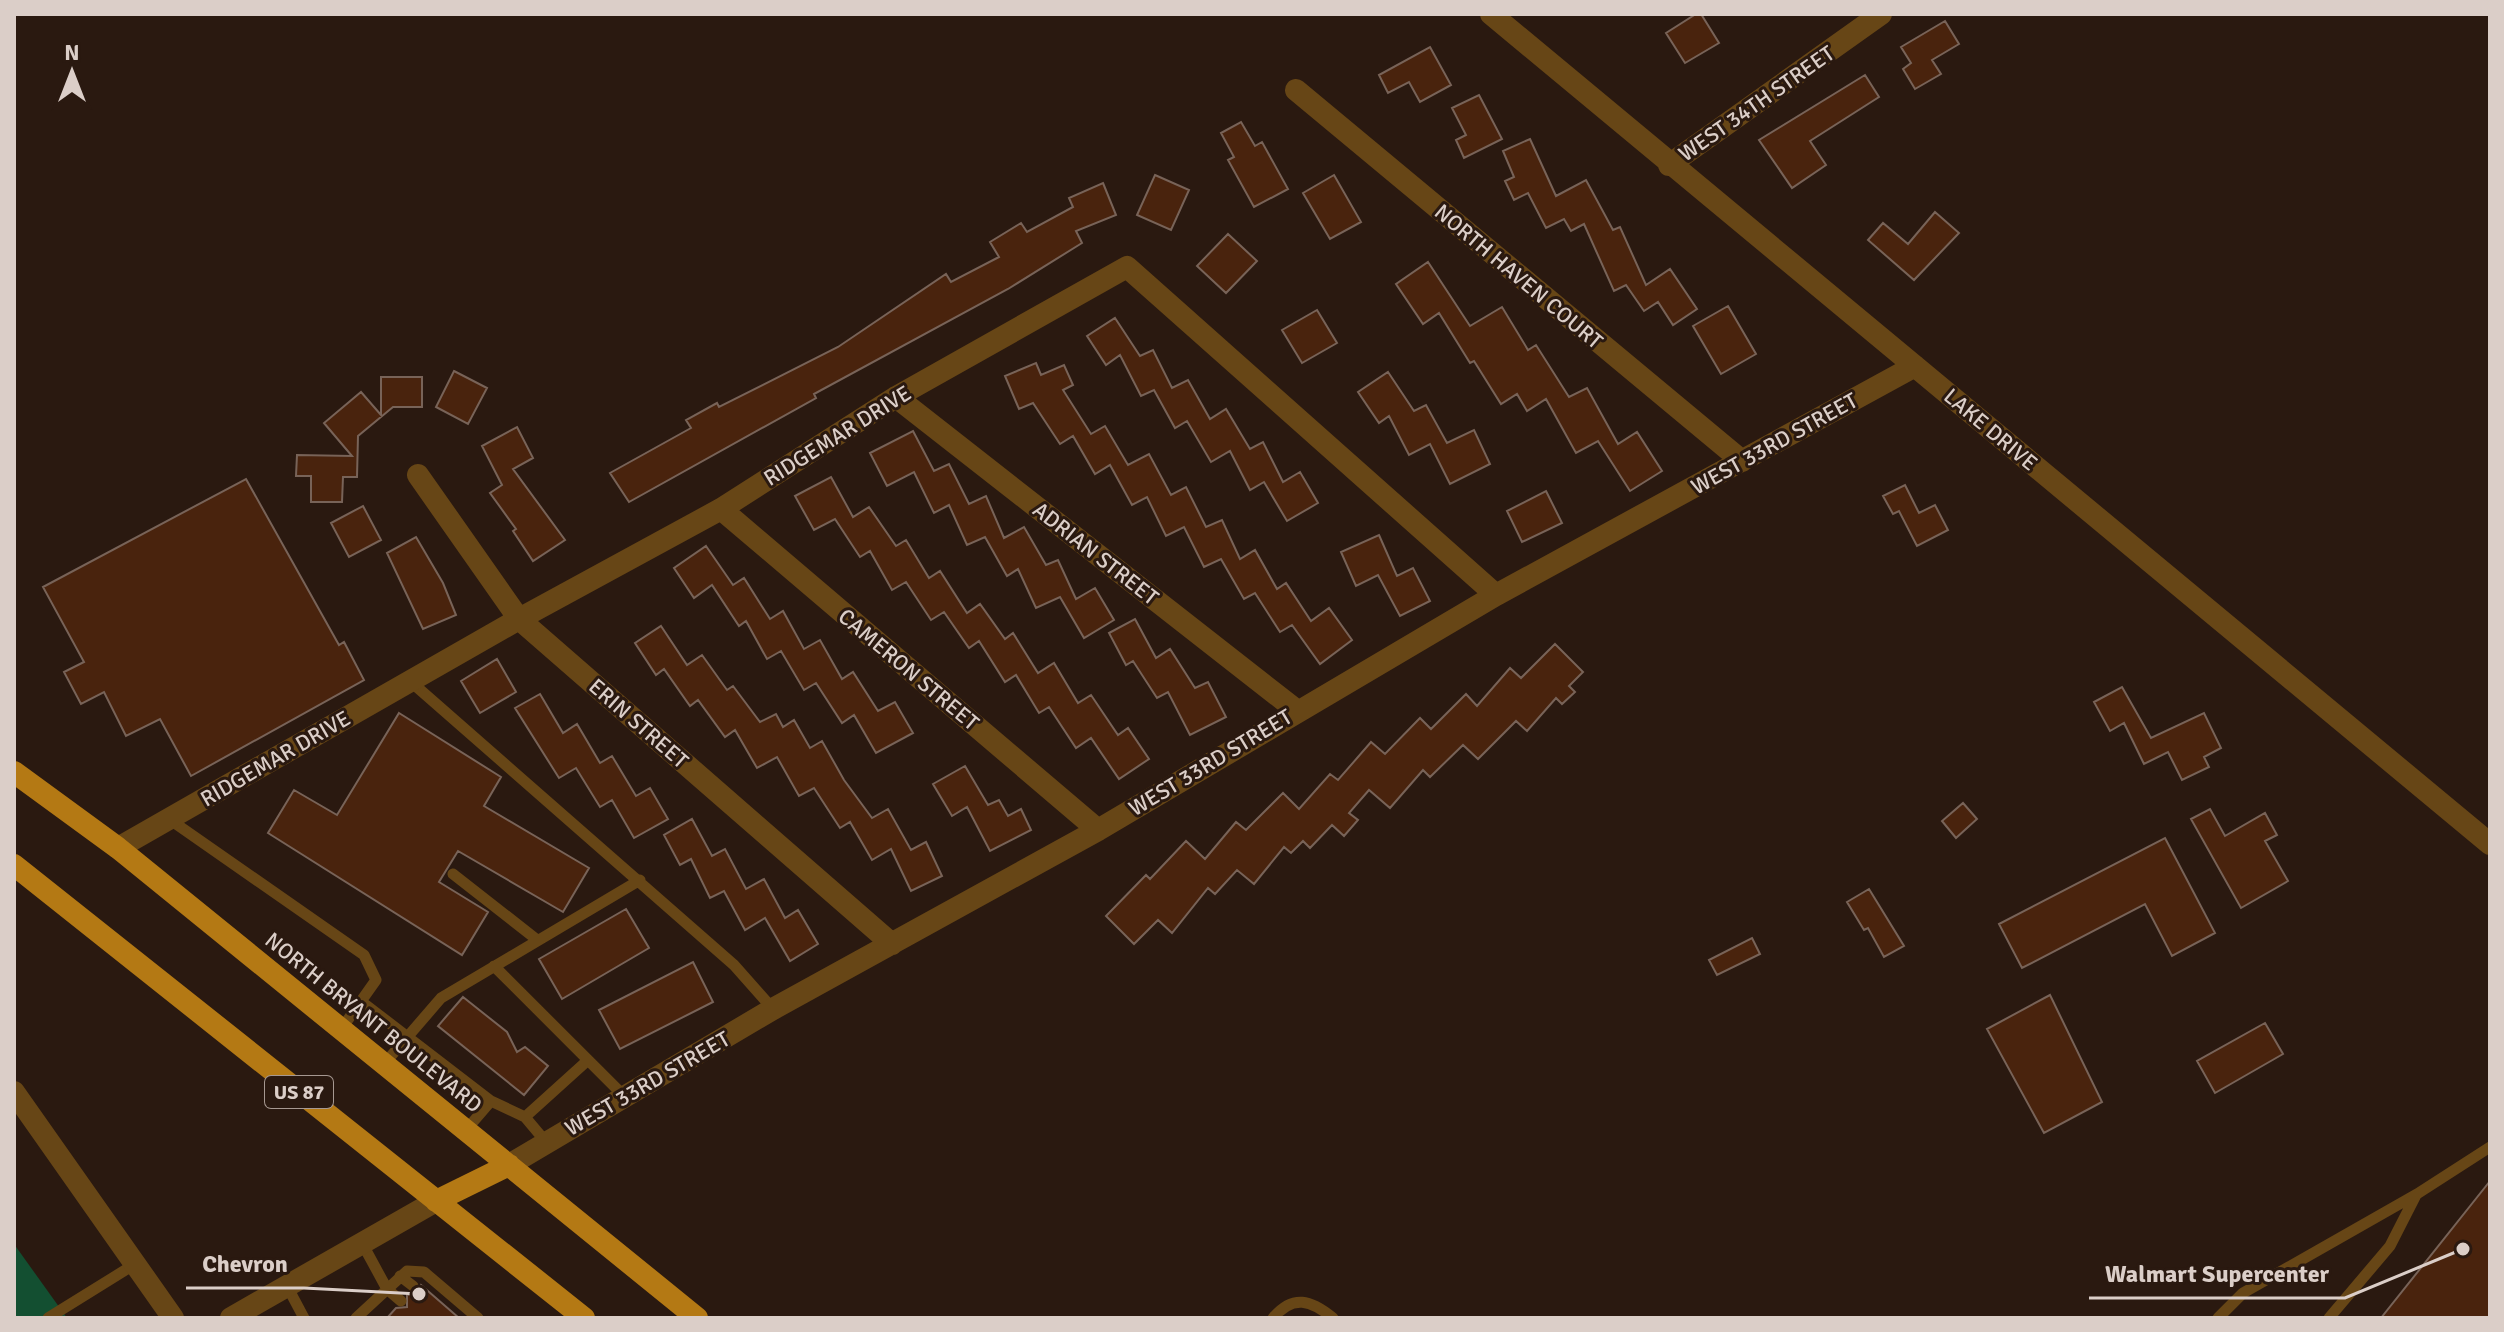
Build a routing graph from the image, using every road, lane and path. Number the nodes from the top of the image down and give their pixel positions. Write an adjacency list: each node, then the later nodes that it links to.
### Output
1 (1491, 14): 4 (street, LAKE DRIVE)
2 (1881, 14): 4 (street, WEST 34TH STREET)
3 (1296, 90): 7 (street, NORTH HAVEN COURT)
4 (1669, 165): 5 (street, LAKE DRIVE)
5 (1915, 366): 7 (street, WEST 33RD STREET); 17 (street, LAKE DRIVE)
6 (896, 397): 9 (street, RIDGEMAR DRIVE); 10 (street, RIDGEMAR DRIVE); 13 (street, ADRIAN STREET)
7 (1742, 461): 10 (street, WEST 33RD STREET)
8 (418, 475): 11 (street, ERIN STREET)
9 (721, 509): 11 (street, RIDGEMAR DRIVE); 16 (street, CAMERON STREET)
10 (1496, 595): 13 (street, WEST 33RD STREET)
11 (519, 619): 12 (street, RIDGEMAR DRIVE); 23 (street, ERIN STREET)
12 (410, 681): 15 (street, RIDGEMAR DRIVE); 21 (lane)
13 (1296, 710): 16 (street, WEST 33RD STREET)
14 (14, 772): 18 (highway, NORTH BRYANT BOULEVARD)
15 (169, 819): 18 (street, RIDGEMAR DRIVE); 25 (lane)
16 (1098, 830): 23 (street, WEST 33RD STREET)
17 (2490, 844)
18 (118, 848): 27 (highway, NORTH BRYANT BOULEVARD)
19 (14, 865): 40 (highway, US 87)
20 (453, 874): 22 (lane)
21 (640, 880): 22 (lane); 26 (lane)
22 (536, 939): 24 (lane)
23 (892, 944): 26 (street, WEST 33RD STREET)
24 (494, 966): 28 (lane); 29 (lane)
25 (362, 1002): 27 (lane); 28 (lane)
26 (773, 1009): 32 (street, WEST 33RD STREET)
27 (342, 1028): 30 (highway, NORTH BRYANT BOULEVARD)
28 (409, 1035): 30 (lane); 33 (lane)
29 (587, 1061): 32 (lane); 34 (lane)
30 (385, 1063): 35 (highway, NORTH BRYANT BOULEVARD)
31 (14, 1092): 42 (street)
32 (625, 1097): 36 (street, WEST 33RD STREET)
33 (491, 1101): 34 (lane); 35 (lane)
34 (525, 1117): 36 (lane)
35 (466, 1130): 38 (highway, NORTH BRYANT BOULEVARD)
36 (546, 1142): 38 (street, WEST 33RD STREET)
37 (2490, 1147): 39 (lane)
38 (509, 1165): 40 (highway); 55 (highway, NORTH BRYANT BOULEVARD)
39 (2417, 1194): 58 (lane); 59 (lane)
40 (436, 1201): 41 (street); 54 (highway, US 87)
41 (362, 1243): 44 (street); 46 (lane)
42 (135, 1264): 48 (lane); 49 (street)
43 (400, 1276): 45 (lane); 46 (lane); 53 (lane)
44 (287, 1286): 50 (street); 51 (lane)
45 (413, 1286)
46 (387, 1289): 47 (lane); 52 (lane)
47 (401, 1301)
48 (48, 1318)
49 (173, 1318)
50 (231, 1318)
51 (304, 1318)
52 (356, 1318)
53 (478, 1318)
54 (584, 1318)
55 (697, 1318)
56 (1273, 1318): 57 (lane)
57 (1333, 1318)
58 (2218, 1318)
59 (2329, 1318)

